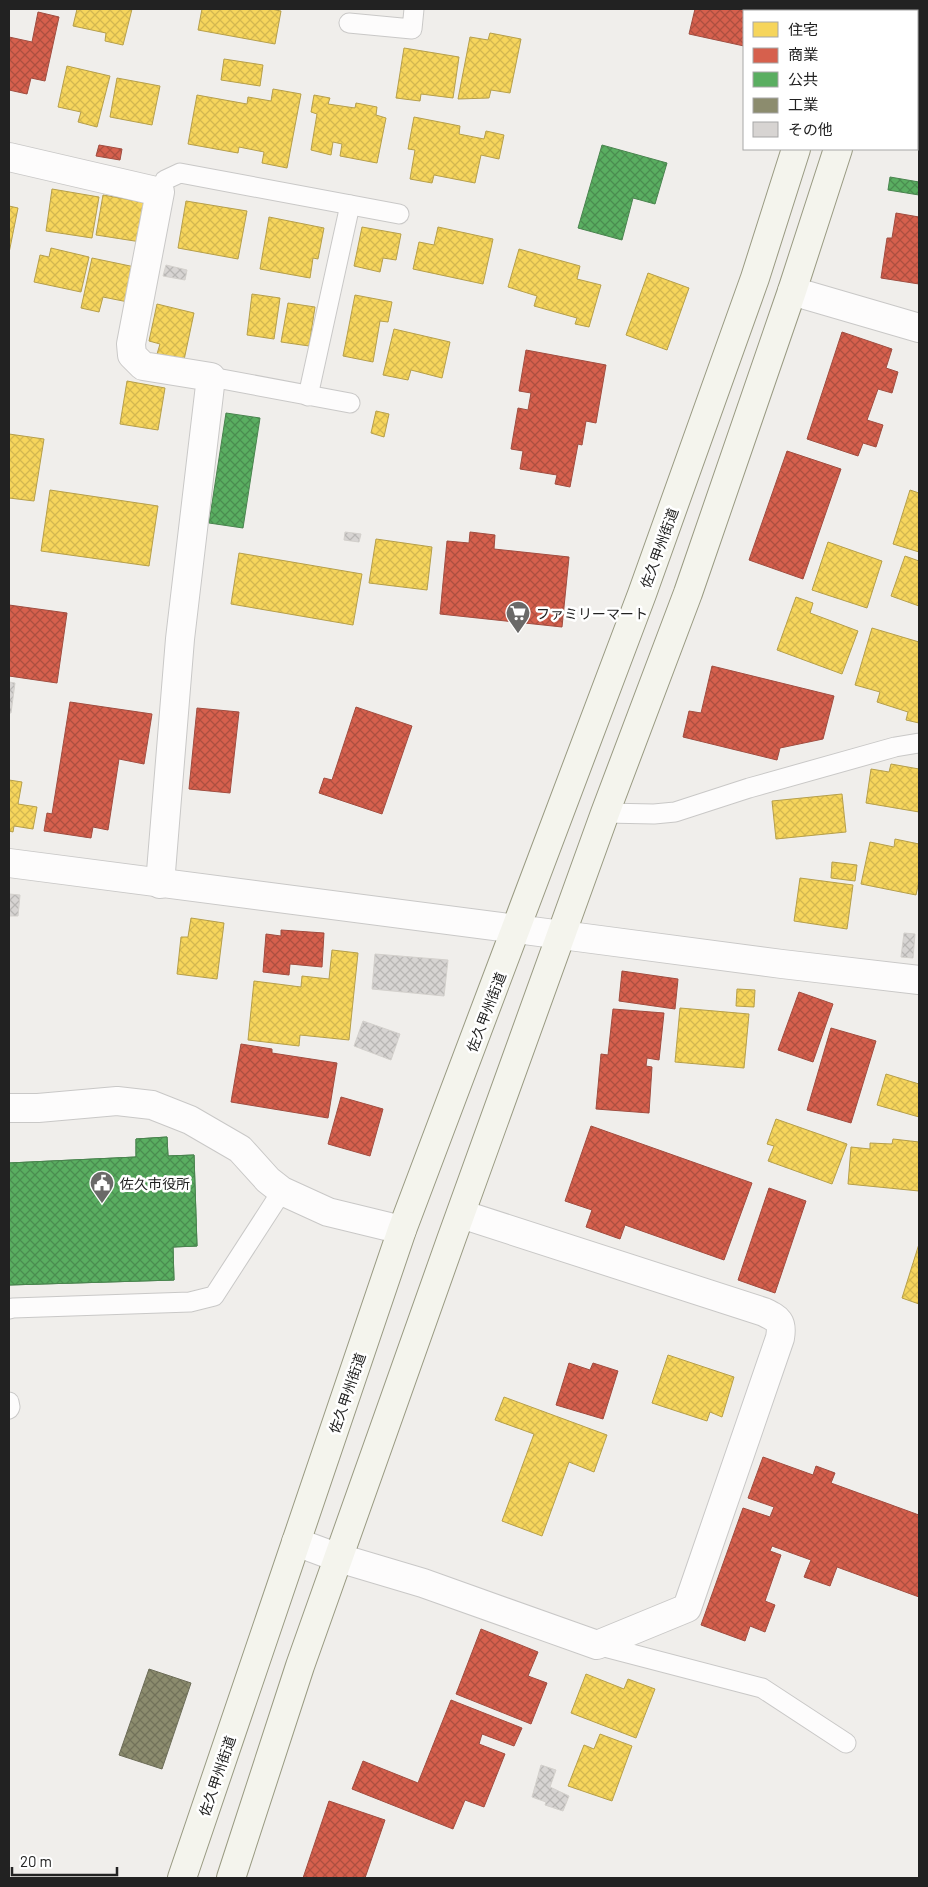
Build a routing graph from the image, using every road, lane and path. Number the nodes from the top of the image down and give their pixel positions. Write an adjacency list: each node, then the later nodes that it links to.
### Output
1 (414, 9): 2 (lane)
2 (349, 24)
3 (796, 150): 18 (main road, 佐久甲州街道)
4 (838, 150): 9 (main road)
5 (9, 157): 6 (street)
6 (160, 192): 7 (lane); 11 (street)
7 (350, 205): 8 (lane); 12 (lane)
8 (399, 214)
9 (792, 292): 10 (street); 15 (main road)
10 (919, 328)
11 (211, 377): 12 (lane); 17 (street)
12 (308, 396): 13 (lane)
13 (350, 403)
14 (919, 743): 15 (lane)
15 (605, 813): 19 (main road)
16 (9, 863): 17 (street)
17 (160, 884): 18 (street)
18 (517, 930): 19 (street); 24 (main road, 佐久甲州街道)
19 (562, 935): 20 (street); 23 (main road)
20 (919, 980)
21 (9, 1108): 22 (street)
22 (282, 1191): 24 (street); 25 (lane)
23 (461, 1214): 29 (main road); 30 (street)
24 (402, 1230): 28 (main road, 佐久甲州街道)
25 (9, 1309)
26 (9, 1402): 27 (lane)
27 (9, 1409)
28 (296, 1542): 29 (street); 32 (main road, 佐久甲州街道)
29 (339, 1558): 30 (street); 33 (main road)
30 (597, 1645): 31 (lane)
31 (846, 1743)
32 (182, 1878)
33 (231, 1878)

